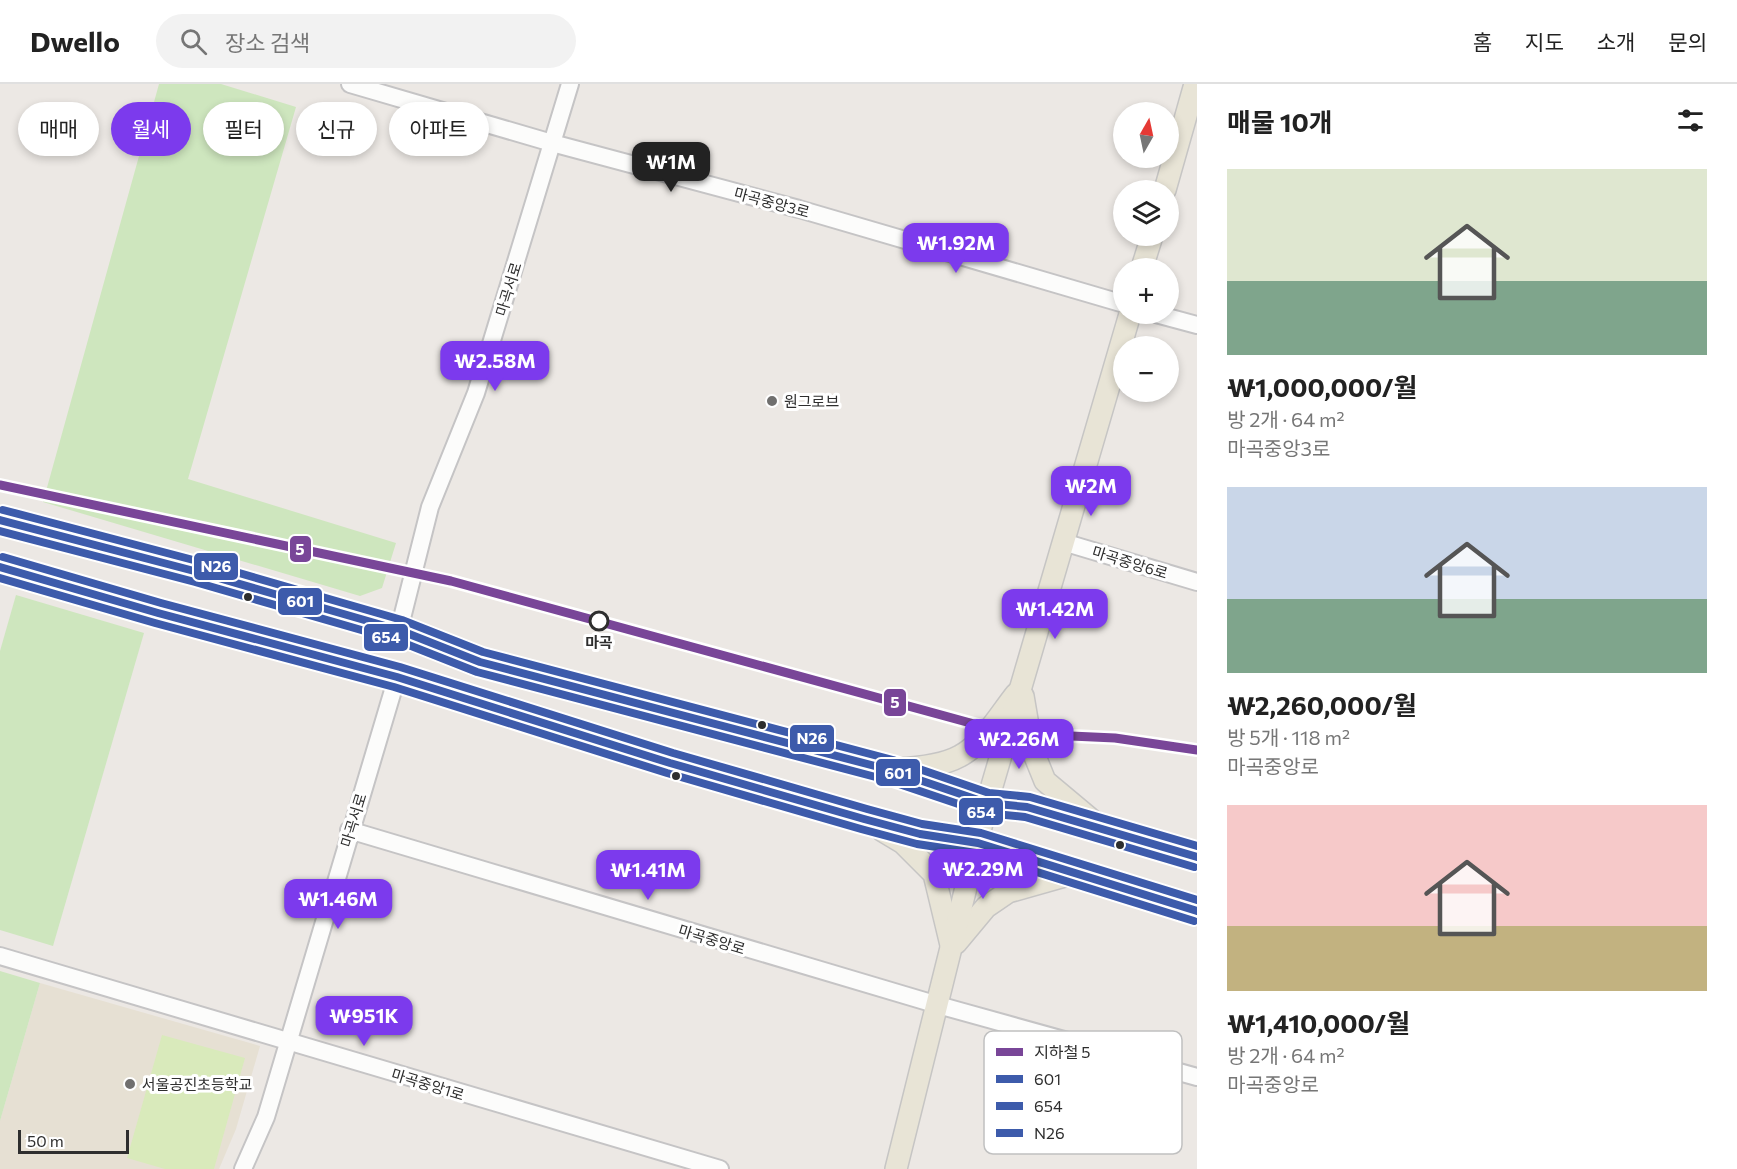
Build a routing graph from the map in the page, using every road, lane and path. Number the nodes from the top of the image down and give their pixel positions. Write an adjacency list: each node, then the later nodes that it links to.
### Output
1 (350, 84): 4 (street, 마곡중앙3로)
2 (570, 84): 4 (street, 마곡서로)
3 (1195, 84): 5 (main road)
4 (552, 143): 6 (street, 마곡중앙3로); 14 (street, 마곡서로)
5 (1168, 180)
6 (1113, 301)
7 (1179, 320): 9 (street)
8 (1127, 324): 11 (main road)
9 (1197, 325)
10 (0, 520): 14 (main road)
11 (1064, 542): 13 (street, 마곡중앙6로); 16 (main road)
12 (0, 567): 15 (main road)
13 (1197, 582)
14 (399, 630): 17 (main road)
15 (397, 677): 19 (main road); 21 (street, 마곡서로)
16 (1022, 687): 17 (main road); 18 (main road); 20 (main road)
17 (890, 770): 18 (main road)
18 (987, 803): 20 (main road); 22 (main road)
19 (864, 819): 22 (main road); 26 (main road)
20 (1100, 827): 23 (main road)
21 (349, 830): 28 (street, 마곡중앙로); 30 (street, 마곡서로)
22 (978, 843): 24 (main road); 26 (main road)
23 (1197, 856)
24 (1073, 873): 25 (main road); 26 (main road)
25 (1197, 911)
26 (952, 948): 28 (main road)
27 (0, 956): 30 (street, 마곡중앙1로)
28 (938, 1005): 29 (street, 마곡중앙로); 35 (main road)
29 (1032, 1031)
30 (287, 1042): 33 (street, 마곡서로); 34 (street, 마곡중앙1로)
31 (1182, 1073): 32 (street, 마곡중앙로)
32 (1197, 1077)
33 (243, 1169)
34 (720, 1169)
35 (896, 1169)

